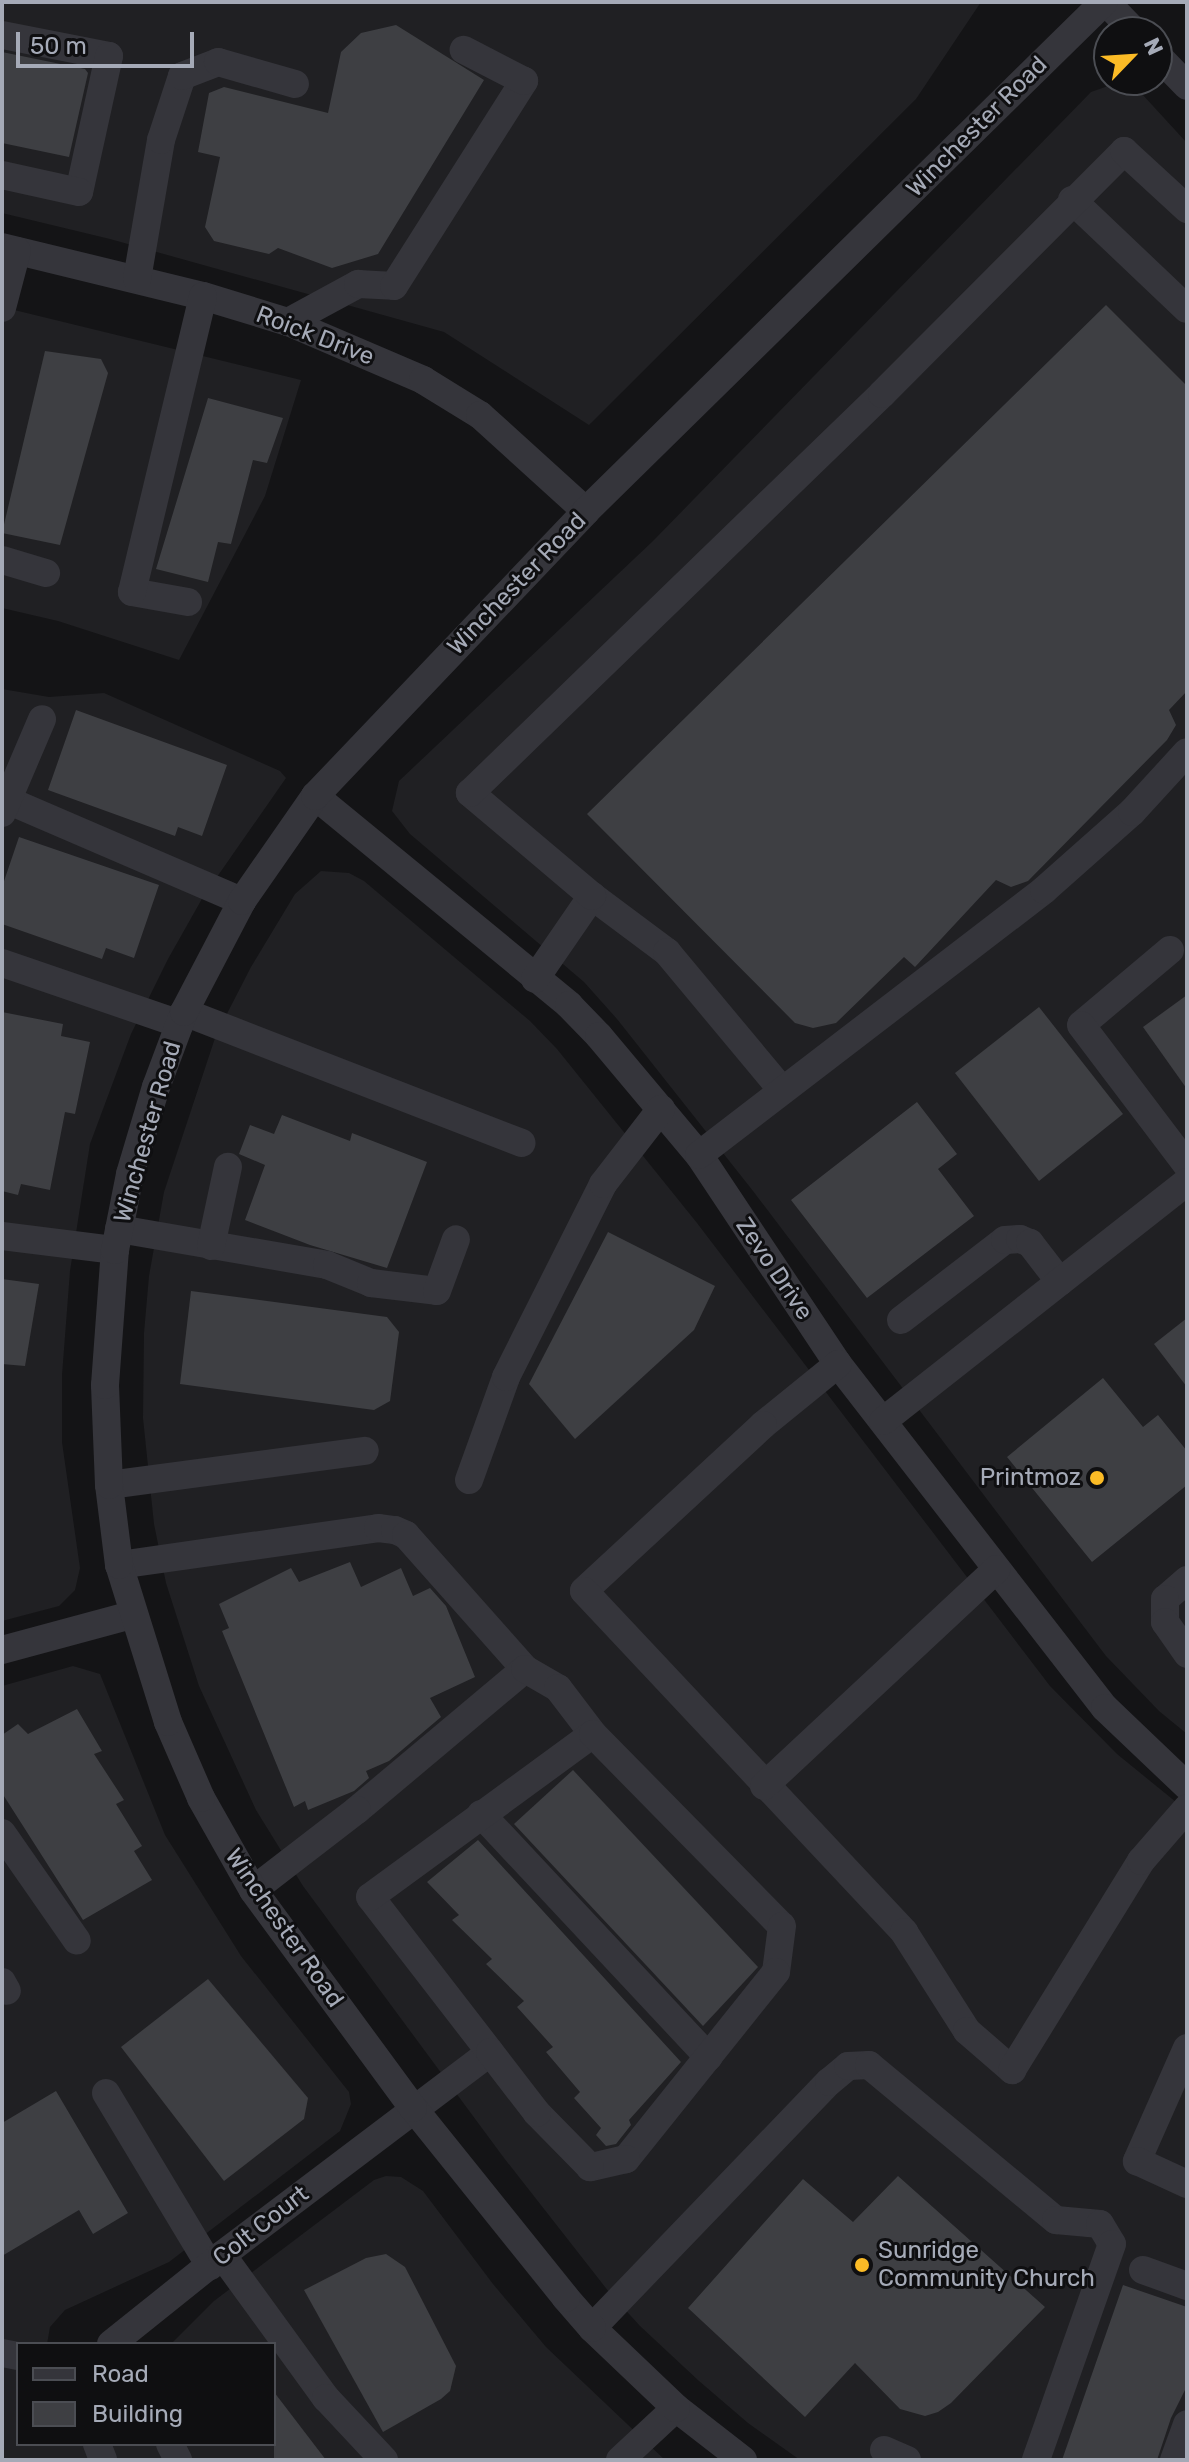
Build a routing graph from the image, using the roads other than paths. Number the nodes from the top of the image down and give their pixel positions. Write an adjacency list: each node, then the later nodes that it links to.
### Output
1 (1105, 2): 16 (street, Winchester Road)
2 (2, 35): 7 (street)
3 (464, 50): 15 (street)
4 (1173, 72): 6 (street)
5 (295, 84): 11 (street)
6 (1187, 86)
7 (2, 175)
8 (1072, 200): 9 (street); 14 (street); 24 (street)
9 (1187, 209)
10 (10, 249): 11 (street, Roick Drive); 13 (street)
11 (137, 279): 12 (street, Roick Drive)
12 (203, 296): 15 (street, Roick Drive); 19 (street)
13 (2, 308)
14 (1187, 309)
15 (288, 322): 16 (street, Roick Drive)
16 (586, 511): 22 (street, Winchester Road)
17 (2, 560): 18 (street)
18 (46, 573)
19 (188, 602)
20 (42, 719): 23 (street)
21 (1187, 752): 30 (street)
22 (315, 796): 25 (street, Winchester Road); 28 (street, Zevo Drive)
23 (5, 807): 25 (street)
24 (592, 896): 28 (street); 30 (street)
25 (242, 901): 29 (street, Winchester Road)
26 (1170, 950): 34 (street)
27 (2, 963): 29 (street)
28 (535, 979): 31 (street, Zevo Drive)
29 (182, 1018): 32 (street); 39 (street, Winchester Road)
30 (781, 1089): 33 (street)
31 (661, 1109): 33 (street, Zevo Drive); 46 (street)
32 (521, 1143)
33 (699, 1155): 43 (street, Zevo Drive)
34 (1187, 1165)
35 (228, 1167): 40 (street)
36 (1187, 1182): 41 (street)
37 (2, 1236): 39 (street)
38 (456, 1239): 40 (street)
39 (117, 1240): 40 (street); 47 (street, Winchester Road)
40 (211, 1246)
41 (1060, 1282): 42 (street); 44 (street)
42 (901, 1320)
43 (838, 1364): 44 (street, Zevo Drive); 56 (street)
44 (883, 1421): 49 (street, Zevo Drive)
45 (365, 1451): 47 (street)
46 (469, 1480)
47 (109, 1485): 48 (street, Winchester Road)
48 (119, 1565): 51 (street, Winchester Road); 54 (street)
49 (997, 1569): 56 (street); 57 (street, Zevo Drive)
50 (1187, 1580): 53 (street)
51 (132, 1615): 52 (street); 61 (street, Winchester Road)
52 (2, 1650)
53 (1187, 1654)
54 (525, 1669): 55 (street); 61 (street)
55 (593, 1734): 59 (street); 65 (street)
56 (764, 1786): 58 (street)
57 (1187, 1786)
58 (1187, 1808)
59 (481, 1814): 64 (street); 65 (street)
60 (2, 1833): 62 (street)
61 (253, 1890): 67 (street, Winchester Road)
62 (77, 1941)
63 (1187, 2048): 68 (street)
64 (490, 2052): 65 (street); 67 (street, Colt Court)
65 (708, 2057)
66 (106, 2093): 69 (street)
67 (413, 2108): 69 (street, Colt Court); 72 (street, Winchester Road)
68 (1187, 2184)
69 (216, 2260): 73 (street, Colt Court); 76 (street)
70 (1143, 2270): 71 (street)
71 (1187, 2286)
72 (592, 2328): 74 (street, Winchester Road); 79 (street)
73 (114, 2342)
74 (676, 2408): 77 (street); 78 (street, Winchester Road)
75 (1187, 2424): 80 (street)
76 (384, 2460)
77 (620, 2460)
78 (743, 2460)
79 (1036, 2460)
80 (1174, 2460)

